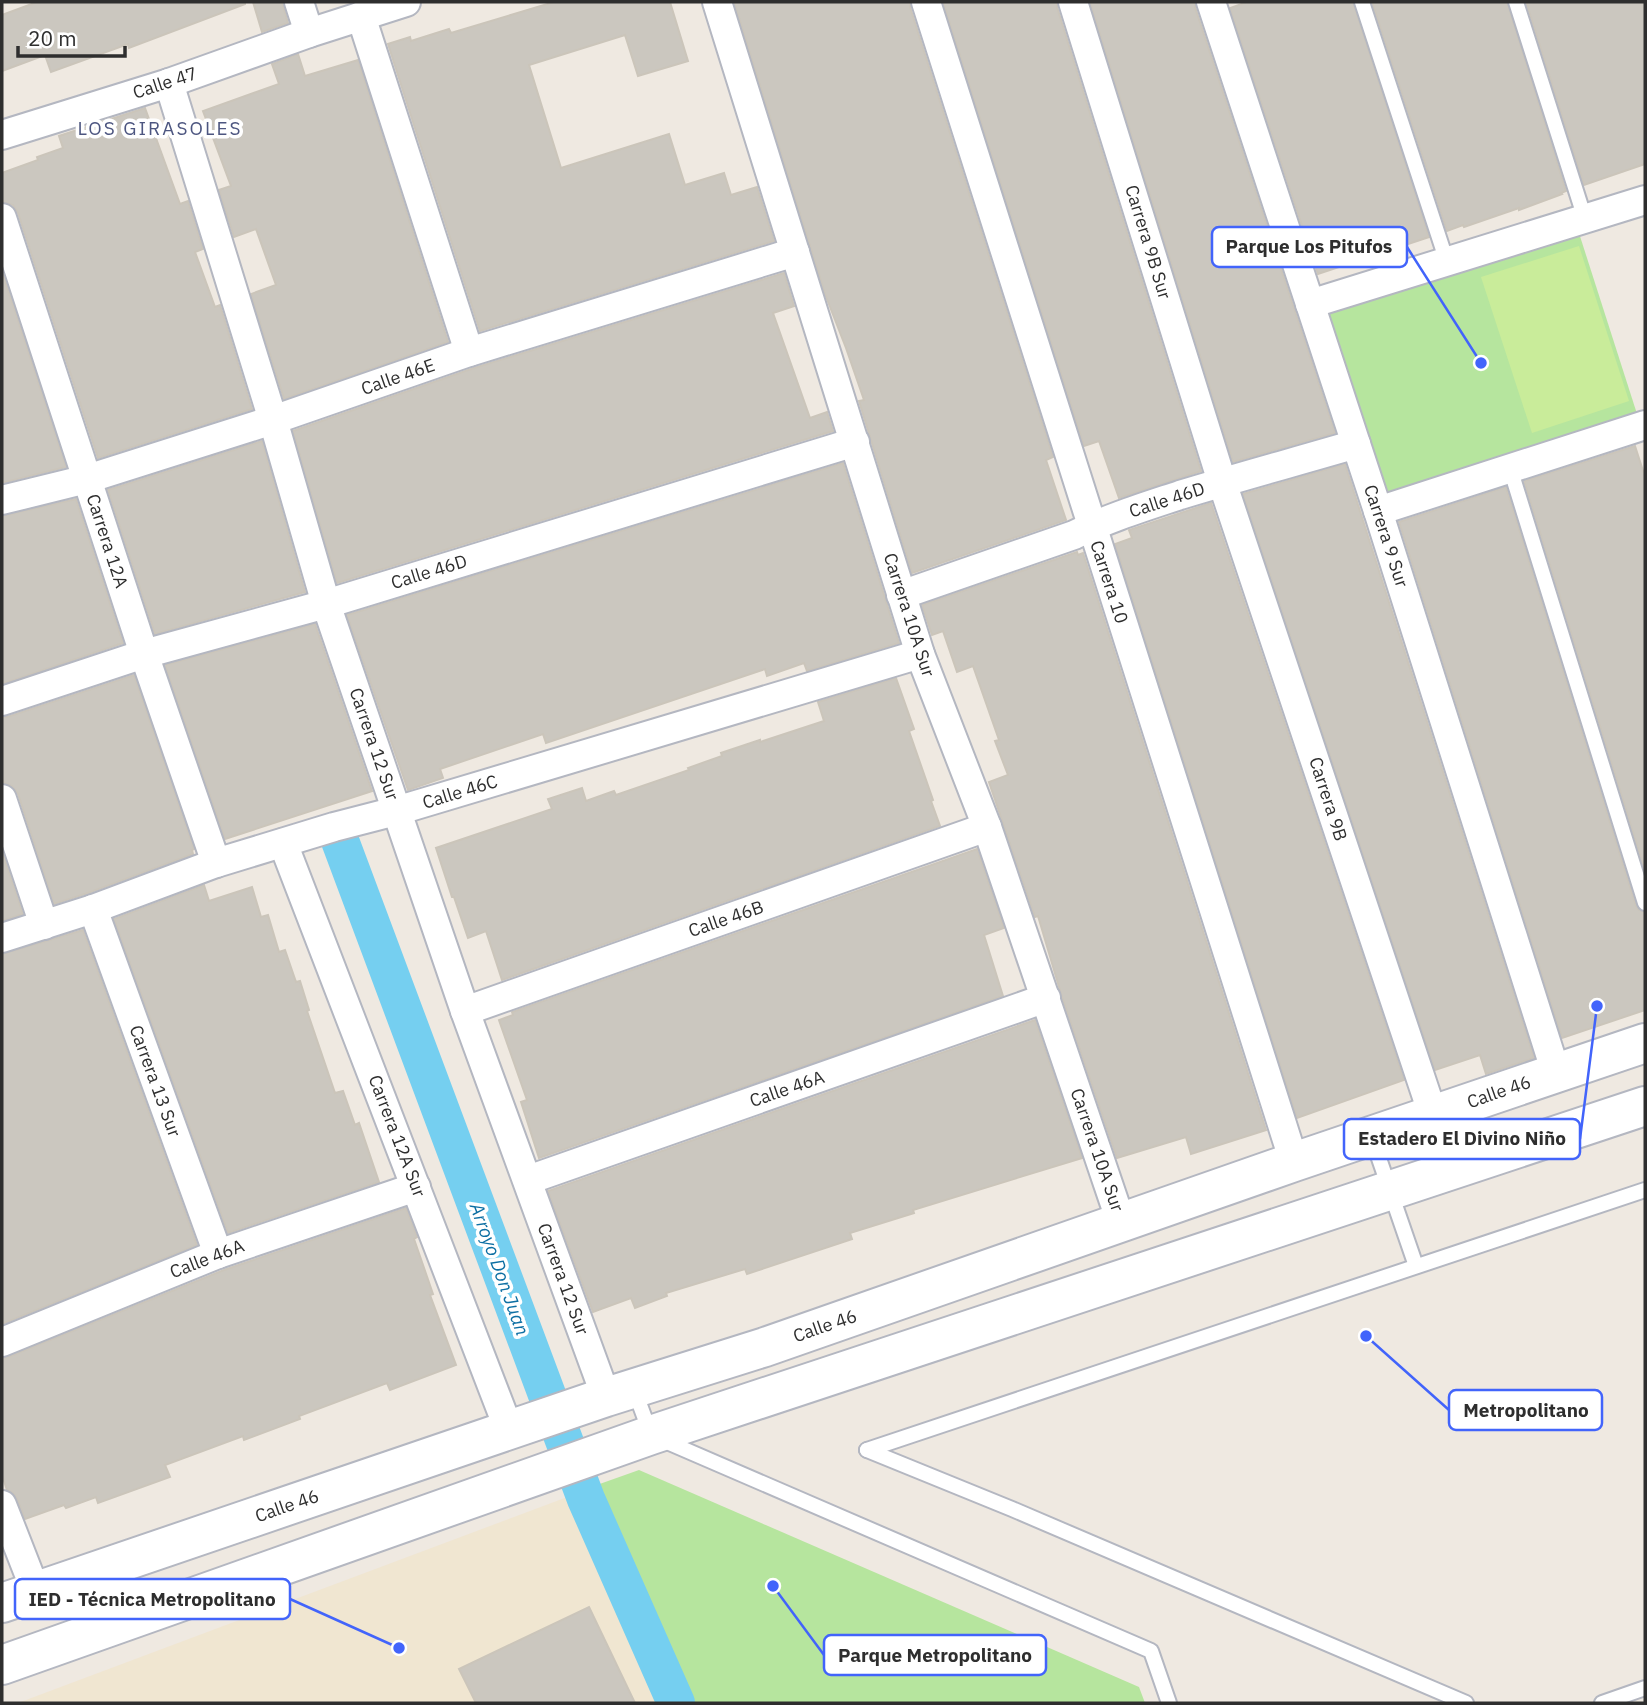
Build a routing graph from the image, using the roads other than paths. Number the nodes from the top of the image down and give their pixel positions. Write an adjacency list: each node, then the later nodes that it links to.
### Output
1 (299, 2): 10 (street)
2 (406, 2): 9 (street, Calle 47)
3 (717, 2): 16 (street, Carrera 10A Sur)
4 (926, 2): 29 (street, Carrera 10)
5 (1073, 2): 26 (street, Carrera 9B Sur)
6 (1211, 2): 18 (street, Carrera 9 Sur)
7 (1362, 2): 17 (lane)
8 (1516, 2): 15 (lane)
9 (361, 16): 10 (street, Calle 47); 19 (street)
10 (309, 33): 11 (street, Calle 47)
11 (169, 83): 12 (street, Calle 47); 20 (street, Carrera 12 Sur)
12 (2, 135)
13 (1645, 200): 15 (street)
14 (2, 218): 25 (street, Carrera 12A)
15 (1585, 219): 17 (street)
16 (795, 252): 19 (street, Calle 46E); 22 (street, Carrera 10A Sur)
17 (1447, 262): 18 (street)
18 (1310, 304): 23 (street, Carrera 9 Sur)
19 (469, 352): 20 (street, Calle 46E)
20 (273, 420): 25 (street, Calle 46E); 31 (street, Carrera 12 Sur)
21 (1645, 425): 24 (street)
22 (855, 442): 30 (street, Carrera 10A Sur); 31 (street, Calle 46D)
23 (1356, 444): 26 (street, Calle 46D); 28 (street, Carrera 9 Sur)
24 (1510, 468): 28 (street); 40 (lane)
25 (87, 479): 27 (street, Calle 46E); 32 (street, Carrera 12A)
26 (1222, 482): 29 (street, Calle 46D); 49 (street, Carrera 9B)
27 (2, 500)
28 (1378, 511): 47 (street, Carrera 9 Sur)
29 (1092, 526): 30 (street, Calle 46D); 51 (street, Carrera 10)
30 (901, 594): 33 (street, Carrera 10A Sur)
31 (326, 604): 32 (street, Calle 46D); 36 (street, Carrera 12 Sur)
32 (144, 654): 34 (street, Calle 46D); 39 (street, Carrera 12A)
33 (920, 654): 36 (street, Calle 46C); 37 (street, Carrera 10A Sur)
34 (2, 701)
35 (2, 799): 42 (street)
36 (396, 811): 38 (street, Calle 46C); 45 (street, Carrera 12 Sur)
37 (987, 827): 44 (street, Carrera 10A Sur); 45 (street, Calle 46B)
38 (283, 843): 39 (street, Calle 46C); 53 (street, Carrera 12A Sur)
39 (216, 863): 41 (street, Calle 46C)
40 (1645, 903)
41 (93, 909): 42 (street, Calle 46C); 57 (street, Carrera 13 Sur)
42 (44, 925): 43 (street, Calle 46C)
43 (2, 938)
44 (1046, 998): 52 (street, Calle 46A); 56 (street, Carrera 10A Sur)
45 (465, 1011): 52 (street, Carrera 12 Sur)
46 (1645, 1043): 47 (street, Calle 46)
47 (1556, 1073): 49 (street, Calle 46)
48 (1645, 1106): 54 (street)
49 (1433, 1115): 50 (street, Calle 46)
50 (1371, 1137): 51 (street, Calle 46); 54 (lane)
51 (1294, 1162): 56 (street, Calle 46)
52 (528, 1180): 60 (street, Carrera 12 Sur)
53 (416, 1187): 57 (street, Calle 46A); 61 (street, Carrera 12A Sur)
54 (1389, 1190): 58 (lane); 62 (street)
55 (1645, 1190): 58 (lane)
56 (1121, 1222): 60 (street, Calle 46)
57 (218, 1254): 59 (street, Calle 46A)
58 (1416, 1266): 68 (lane)
59 (2, 1342)
60 (607, 1397): 61 (street, Calle 46); 62 (lane)
61 (515, 1427): 64 (street, Calle 46)
62 (651, 1436): 65 (street); 67 (lane)
63 (2, 1505): 64 (street)
64 (19, 1597)
65 (2, 1665)
66 (1645, 1688): 69 (lane)
67 (1169, 1703)
68 (1466, 1703)
69 (1602, 1703)

